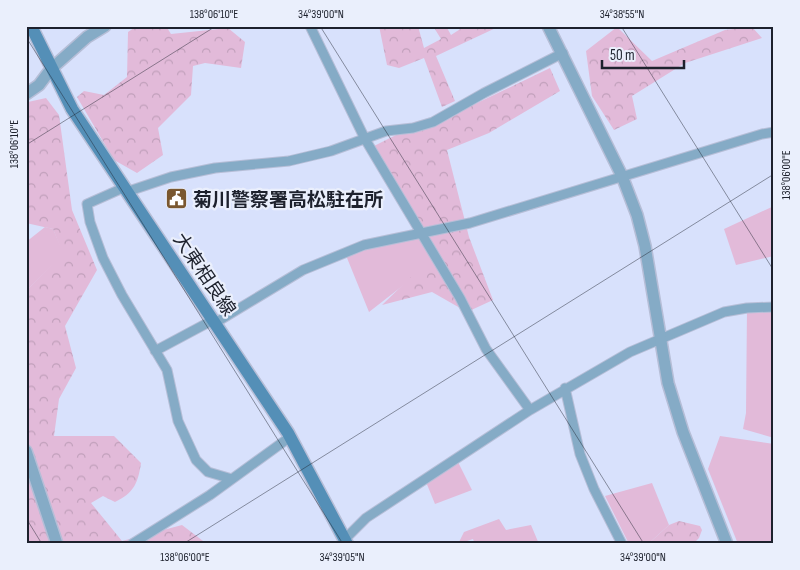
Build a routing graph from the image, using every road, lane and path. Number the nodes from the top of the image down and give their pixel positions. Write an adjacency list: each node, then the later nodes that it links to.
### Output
1 (31, 26): 6 (main road, 大東相良線)
2 (105, 26): 6 (street)
3 (310, 26): 9 (street)
4 (548, 26): 5 (street)
5 (563, 53): 9 (street); 10 (street)
6 (51, 69): 7 (street); 11 (main road, 大東相良線)
7 (26, 94)
8 (774, 132): 10 (street)
9 (365, 139): 11 (street); 12 (street)
10 (622, 176): 12 (street); 15 (street)
11 (125, 190): 14 (main road, 大東相良線); 16 (street)
12 (422, 233): 14 (street); 18 (street)
13 (774, 308): 15 (street)
14 (214, 321): 16 (street); 19 (main road, 大東相良線)
15 (661, 337): 17 (street); 26 (street)
16 (155, 350): 21 (street)
17 (565, 388): 18 (street); 25 (street)
18 (530, 410): 22 (street)
19 (290, 437): 21 (street); 22 (main road, 大東相良線)
20 (26, 452): 23 (street)
21 (232, 479): 24 (street)
22 (346, 541)
23 (57, 544)
24 (132, 544)
25 (622, 544)
26 (727, 544)

